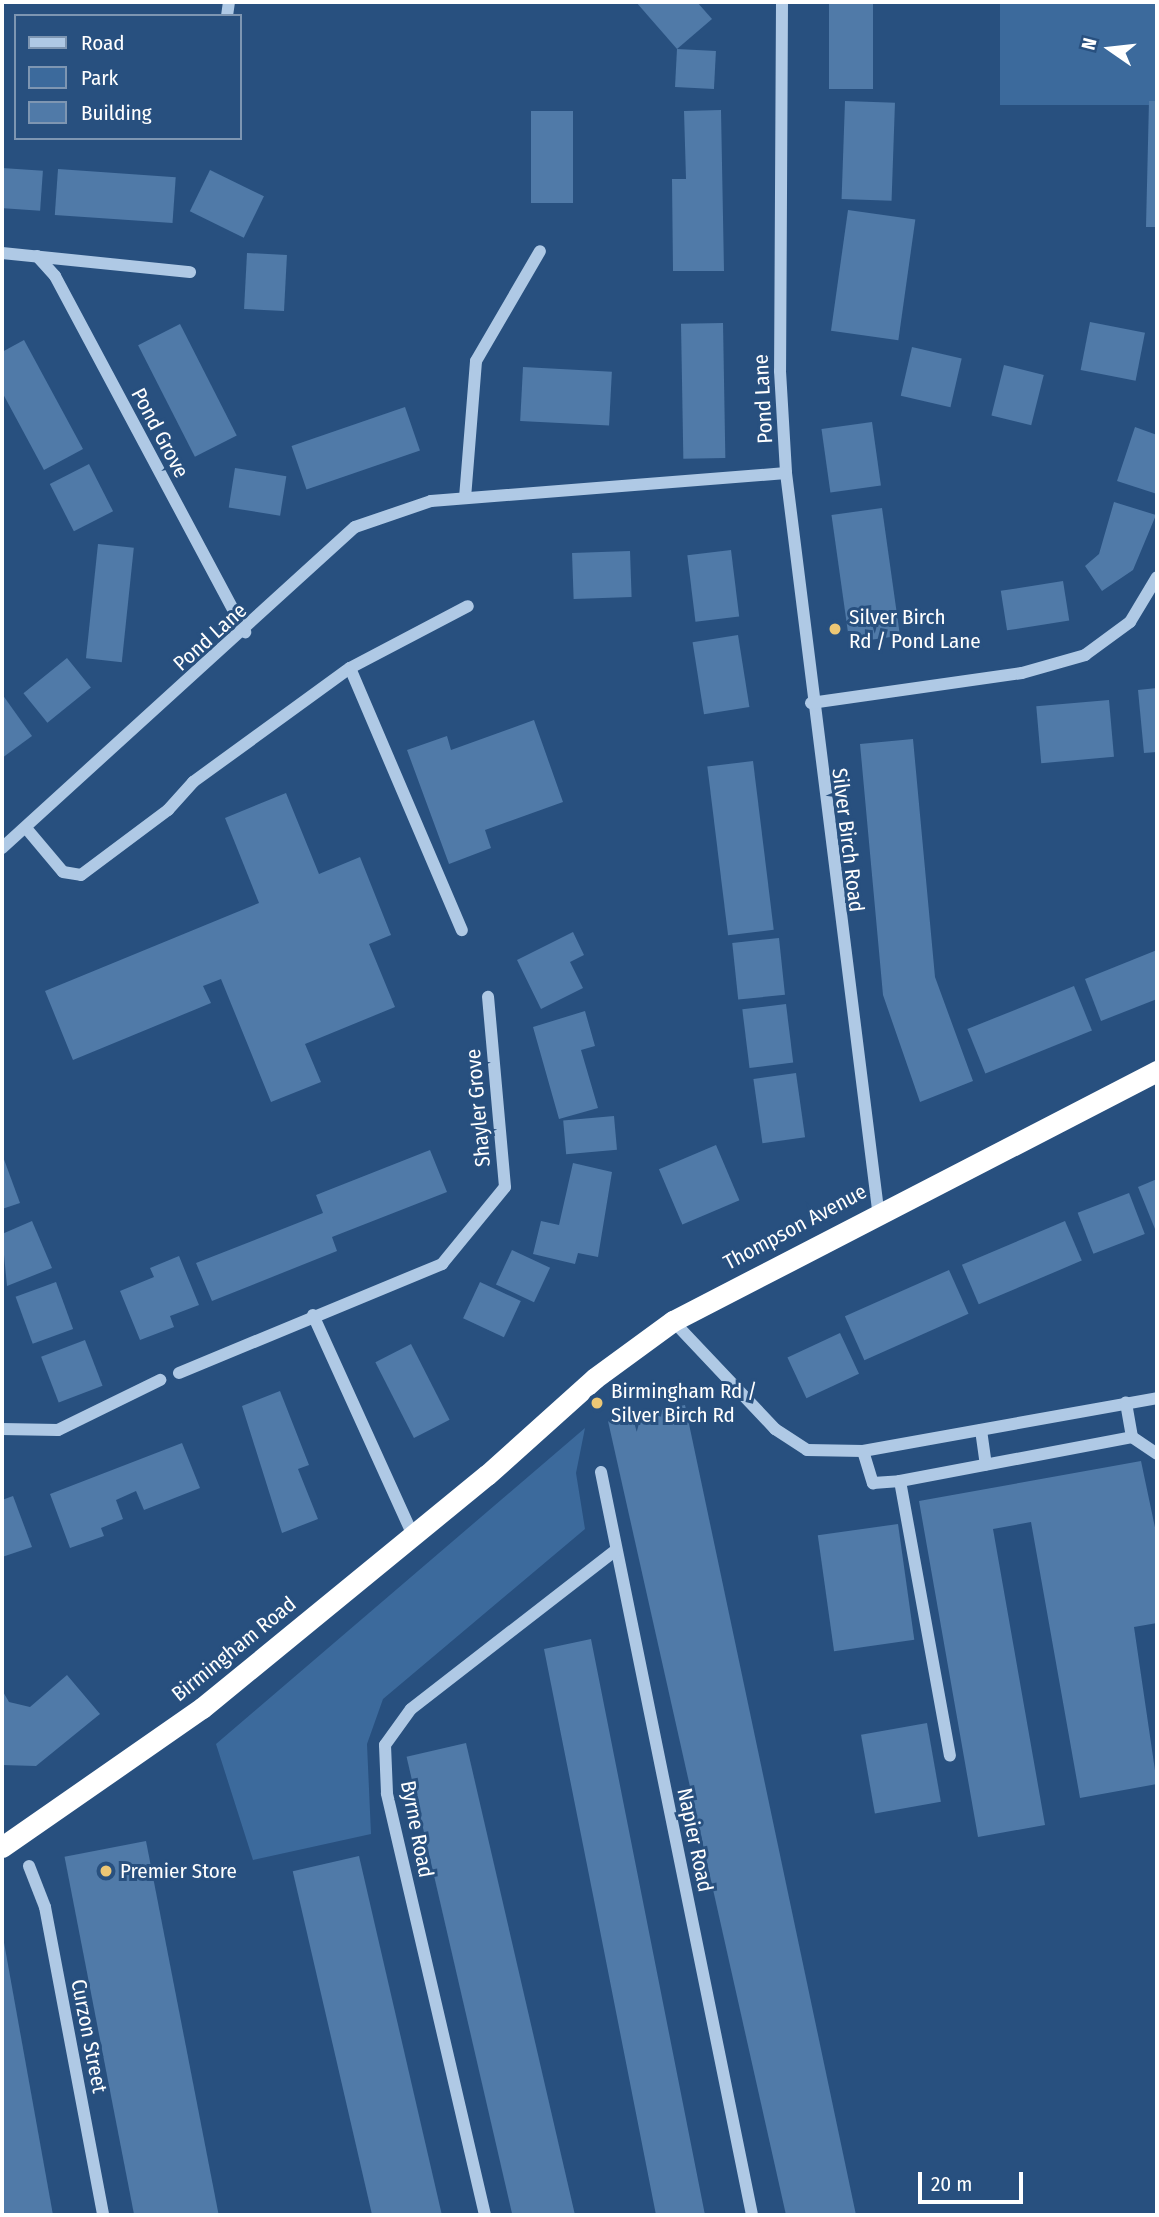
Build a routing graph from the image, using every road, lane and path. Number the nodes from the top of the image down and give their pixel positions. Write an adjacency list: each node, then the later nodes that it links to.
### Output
1 (782, 2): 6 (street, Pond Lane)
2 (540, 251): 7 (street)
3 (2, 253): 4 (street)
4 (37, 256): 5 (street); 11 (street, Pond Grove)
5 (190, 272)
6 (786, 473): 7 (street, Pond Lane); 13 (street, Silver Birch Road)
7 (466, 498): 11 (street, Pond Lane)
8 (1157, 577): 9 (street)
9 (1152, 605): 13 (street)
10 (468, 606): 12 (street)
11 (244, 632): 14 (street, Pond Lane)
12 (350, 668): 14 (street); 16 (street)
13 (811, 703): 19 (street, Silver Birch Road)
14 (26, 828): 15 (street, Pond Lane)
15 (2, 848)
16 (462, 930)
17 (488, 997): 20 (street, Shayler Grove)
18 (1157, 1070): 19 (highway, Thompson Avenue)
19 (878, 1210): 21 (highway, Thompson Avenue)
20 (313, 1315): 22 (street, Shayler Grove); 35 (street)
21 (673, 1321): 29 (street); 33 (highway, Thompson Avenue)
22 (179, 1373)
23 (160, 1380): 26 (street)
24 (1157, 1398): 25 (street)
25 (1126, 1403): 27 (street); 28 (street)
26 (2, 1429)
27 (981, 1430): 29 (street); 31 (street)
28 (1132, 1437): 30 (street); 31 (street)
29 (863, 1451): 34 (street)
30 (1157, 1454)
31 (986, 1465): 34 (street)
32 (601, 1472): 36 (street, Napier Road)
33 (487, 1475): 35 (highway, Birmingham Road)
34 (900, 1481): 37 (street)
35 (413, 1535): 38 (highway, Birmingham Road)
36 (616, 1550): 41 (street, Byrne Road); 42 (street, Napier Road)
37 (950, 1755)
38 (2, 1847)
39 (29, 1866): 40 (street, Curzon Street)
40 (103, 2215)
41 (485, 2215)
42 (752, 2215)

